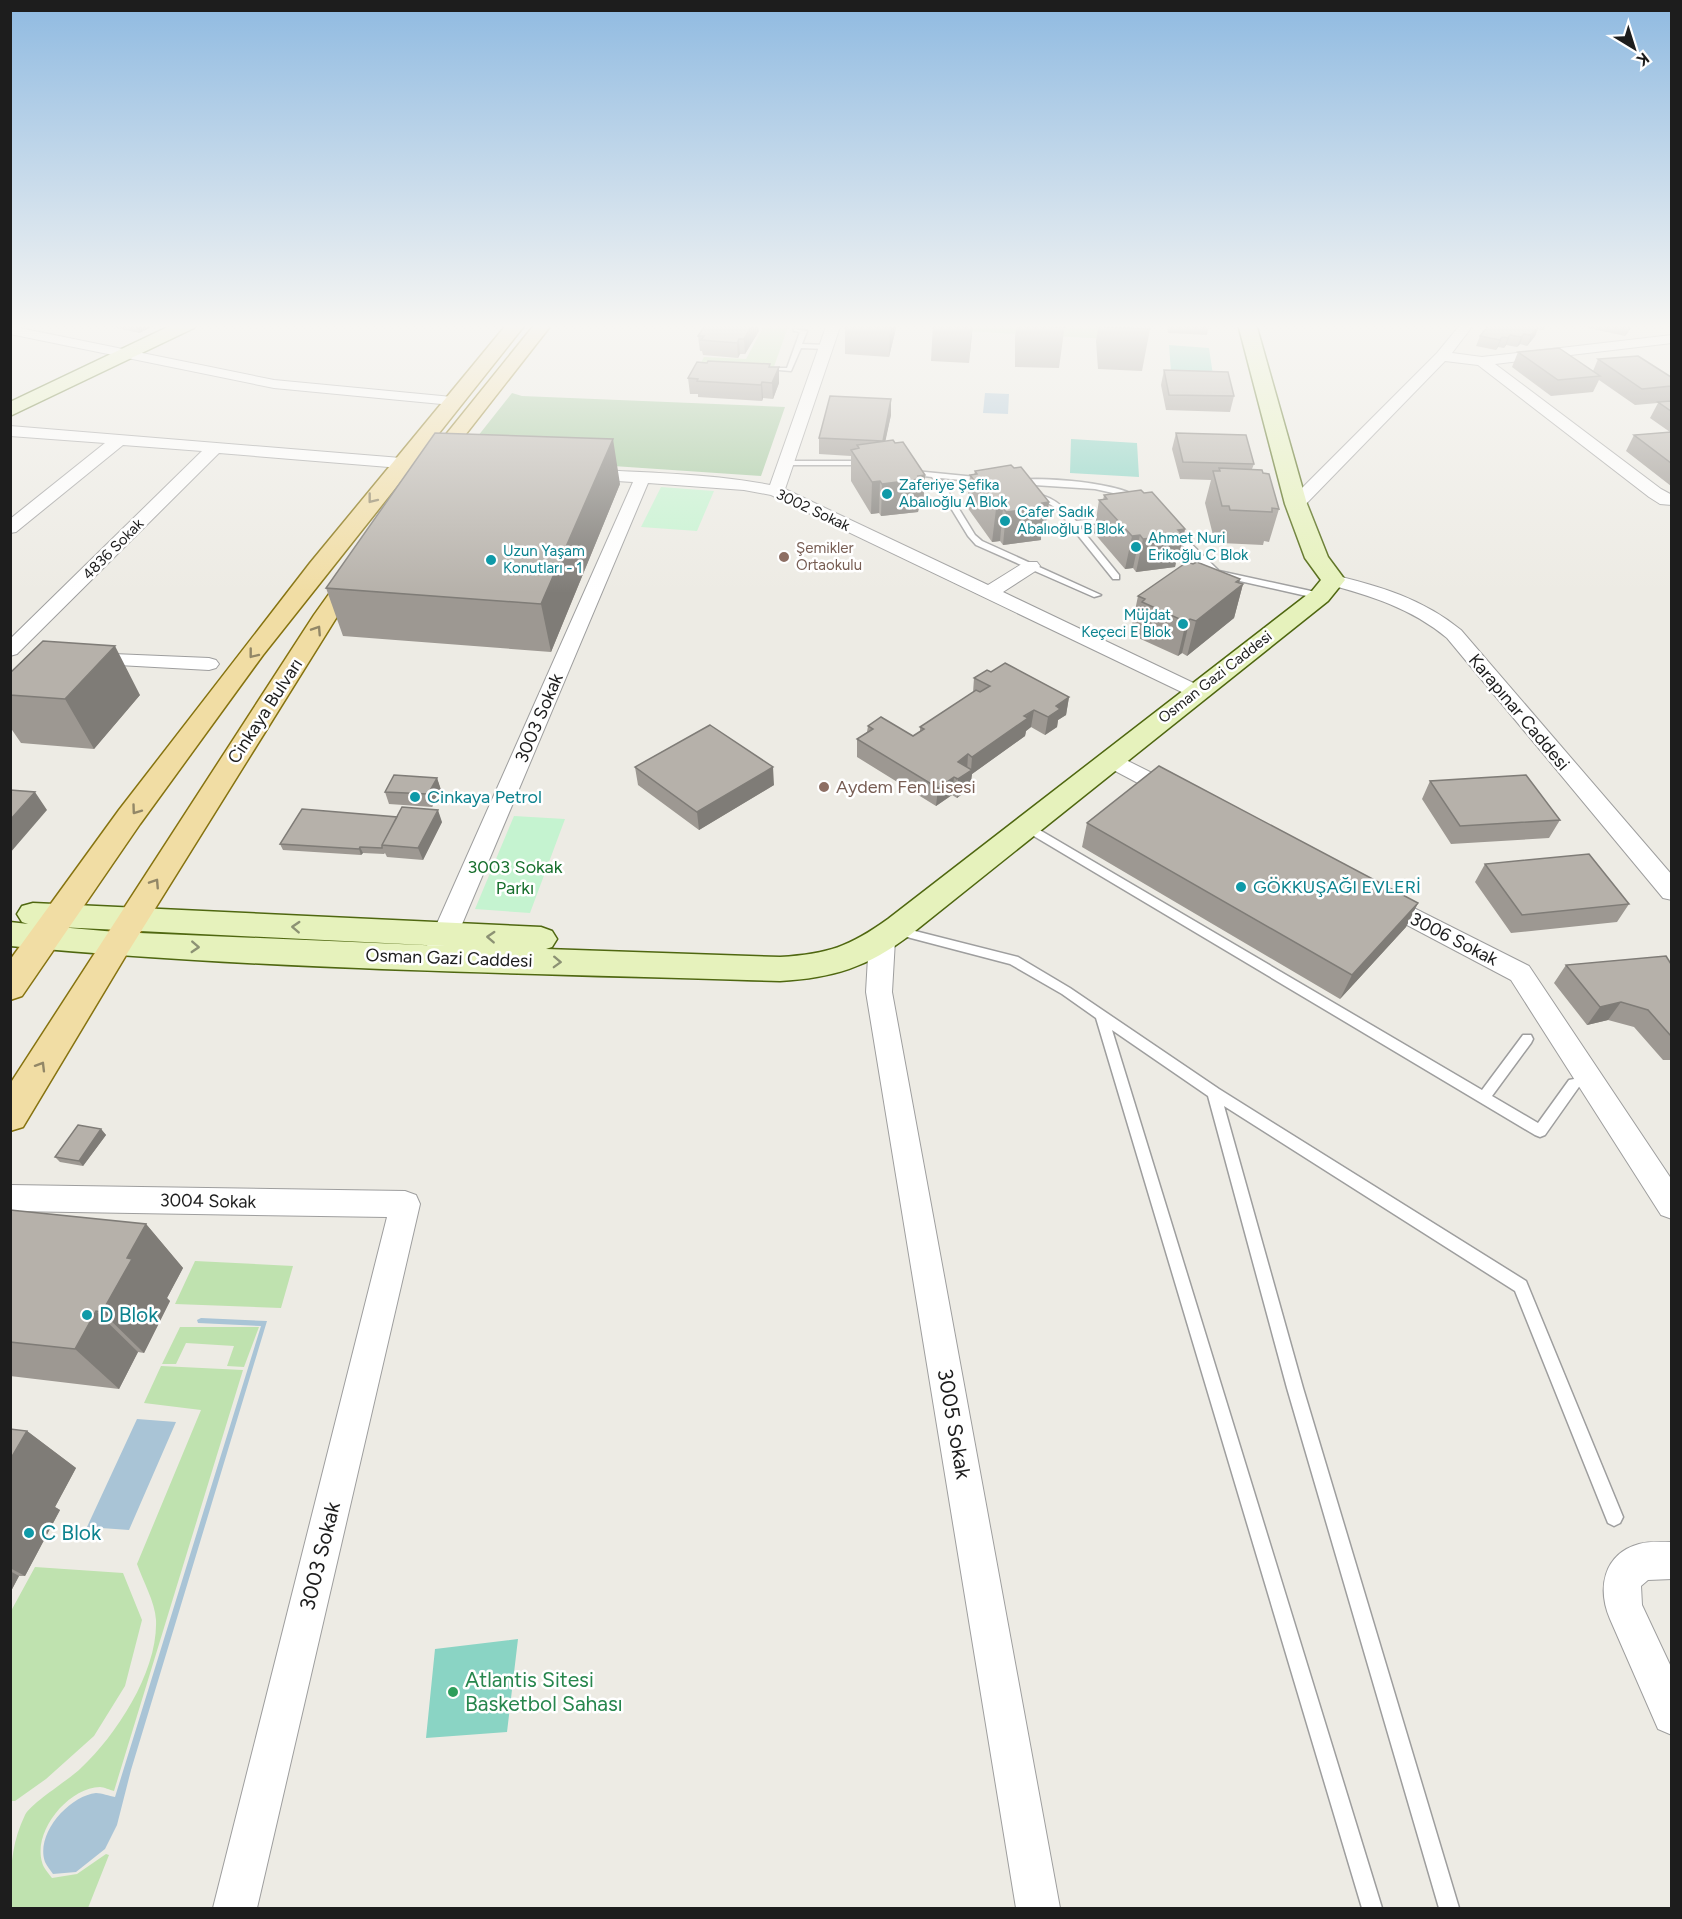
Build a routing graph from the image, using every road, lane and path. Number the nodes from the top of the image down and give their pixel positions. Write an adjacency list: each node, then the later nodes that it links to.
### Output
1 (442, 414): 10 (main road)
2 (478, 414): 14 (main road)
3 (802, 414): 11 (street)
4 (1271, 414): 24 (street)
5 (1385, 414): 24 (street)
6 (1553, 414): 22 (street)
7 (10, 431): 8 (street)
8 (119, 440): 9 (street); 28 (street)
9 (215, 448): 10 (street); 35 (street, 4836 Sokak)
10 (401, 462): 47 (main road, one-way to 47)
11 (785, 463): 12 (lane); 21 (street)
12 (878, 467)
13 (901, 471): 17 (lane)
14 (434, 473)
15 (560, 473): 16 (street, 3002 Sokak)
16 (643, 477): 21 (street, 3002 Sokak); 51 (street, 3003 Sokak)
17 (936, 477): 18 (lane); 30 (lane)
18 (993, 481)
19 (1005, 481): 20 (lane)
20 (1016, 482): 23 (lane); 27 (lane)
21 (776, 491): 33 (street, 3002 Sokak)
22 (1669, 500)
23 (1145, 504)
24 (1296, 504): 32 (street)
25 (1119, 518): 27 (lane)
26 (1162, 520): 32 (lane)
27 (1074, 524): 31 (lane)
28 (10, 528)
29 (372, 550): 48 (main road, Cinkaya Bulvarı, one-way to 29)
30 (1031, 566): 33 (street); 34 (lane)
31 (1116, 577)
32 (1326, 588): 40 (street, Osman Gazi Caddesi); 45 (street, Karapınar Caddesi)
33 (989, 593): 40 (street, 3002 Sokak)
34 (1097, 595)
35 (10, 650)
36 (10, 656): 37 (street)
37 (34, 657)
38 (69, 658): 39 (street)
39 (209, 664)
40 (1197, 692): 41 (street, Osman Gazi Caddesi)
41 (1110, 759): 42 (street); 43 (street, Osman Gazi Caddesi)
42 (1194, 803)
43 (1026, 826): 49 (street, Osman Gazi Caddesi); 57 (lane)
44 (1363, 891): 61 (street, 3006 Sokak)
45 (1671, 892)
46 (10, 912): 47 (street, Osman Gazi Caddesi)
47 (51, 927): 48 (street, Osman Gazi Caddesi); 50 (street, Osman Gazi Caddesi); 52 (main road)
48 (124, 932): 51 (street, Osman Gazi Caddesi); 58 (main road, Cinkaya Bulvarı, one-way to 48)
49 (891, 933): 51 (street, Osman Gazi Caddesi); 53 (lane); 66 (street, 3005 Sokak)
50 (10, 934)
51 (440, 946)
52 (10, 987)
53 (1102, 1016): 56 (lane); 67 (lane)
54 (1527, 1039): 57 (lane)
55 (1574, 1084): 57 (lane)
56 (1214, 1094): 62 (lane); 68 (lane)
57 (1484, 1097)
58 (10, 1116)
59 (10, 1198): 60 (street, 3004 Sokak)
60 (405, 1204): 65 (street, 3003 Sokak)
61 (1671, 1206)
62 (1614, 1517)
63 (1671, 1560): 64 (street)
64 (1671, 1715)
65 (234, 1908)
66 (1038, 1908)
67 (1372, 1908)
68 (1449, 1908)

